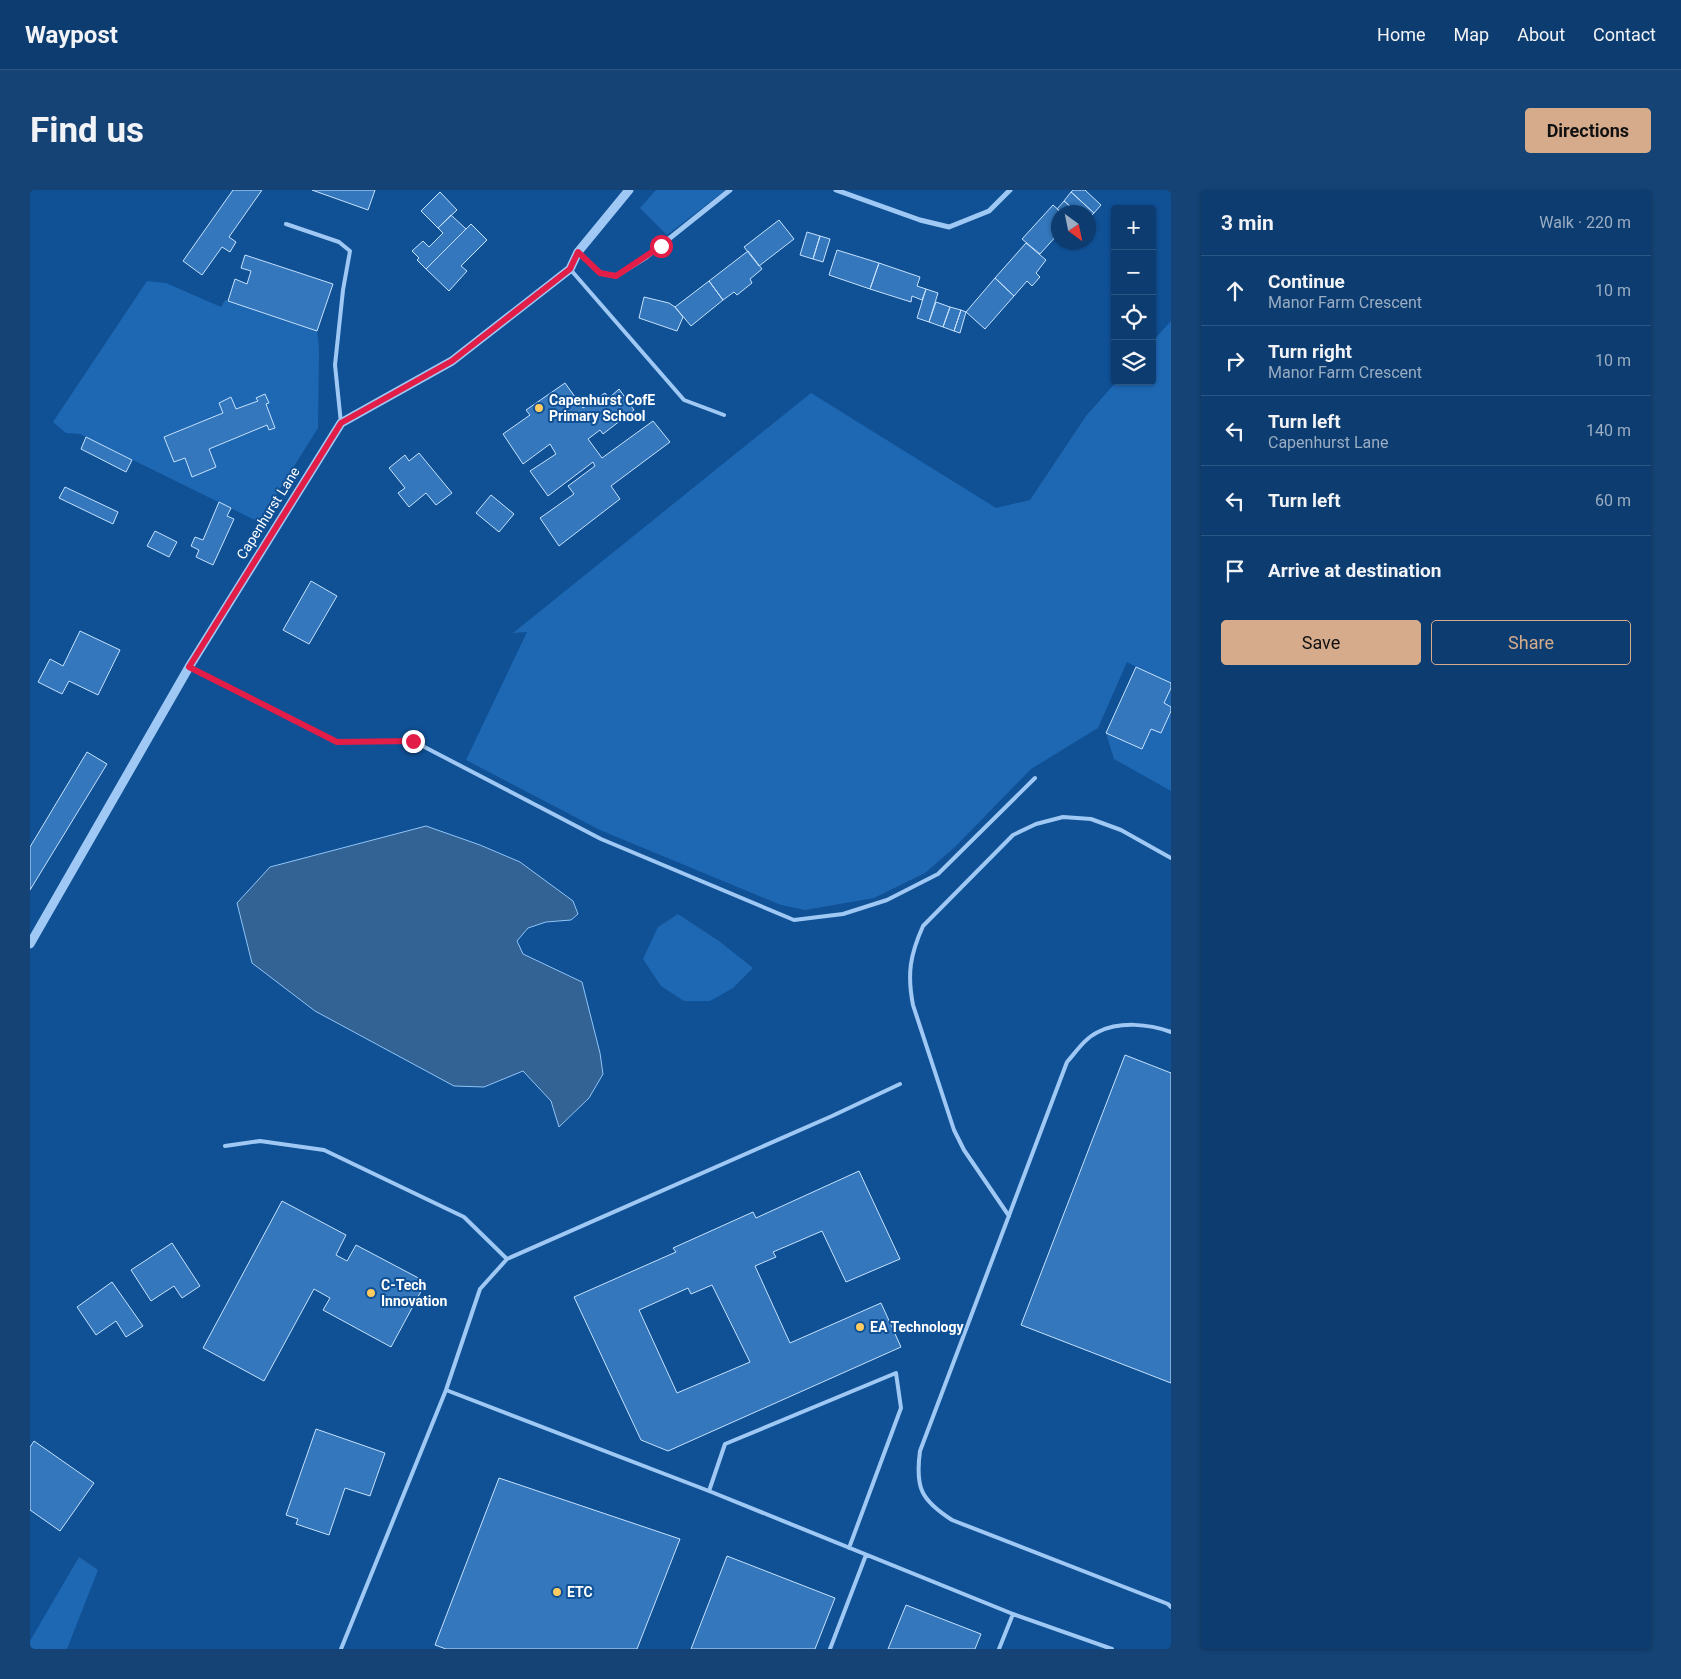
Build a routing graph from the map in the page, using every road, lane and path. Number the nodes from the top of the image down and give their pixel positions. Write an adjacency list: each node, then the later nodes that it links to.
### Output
1 (629, 190): 6 (street, Capenhurst Lane)
2 (730, 190): 6 (street)
3 (836, 190): 4 (street)
4 (1010, 190)
5 (286, 224): 9 (lane)
6 (578, 252): 7 (street, Capenhurst Lane)
7 (570, 269): 8 (lane); 9 (street, Capenhurst Lane)
8 (724, 415)
9 (341, 423): 10 (street, Capenhurst Lane)
10 (189, 667): 11 (lane); 13 (street, Capenhurst Lane)
11 (1035, 778)
12 (1171, 858): 18 (lane)
13 (33, 932): 14 (street, Capenhurst Lane)
14 (30, 944)
15 (1171, 1032): 18 (lane)
16 (900, 1084): 19 (lane)
17 (225, 1146): 19 (lane)
18 (1009, 1216): 24 (lane)
19 (507, 1259): 20 (lane)
20 (446, 1390): 21 (lane); 26 (lane)
21 (709, 1491): 22 (lane); 22 (lane)
22 (849, 1548): 23 (lane)
23 (866, 1555): 25 (lane); 27 (lane)
24 (1171, 1607)
25 (1013, 1614): 28 (lane); 29 (lane)
26 (341, 1649)
27 (830, 1649)
28 (999, 1649)
29 (1112, 1649)

